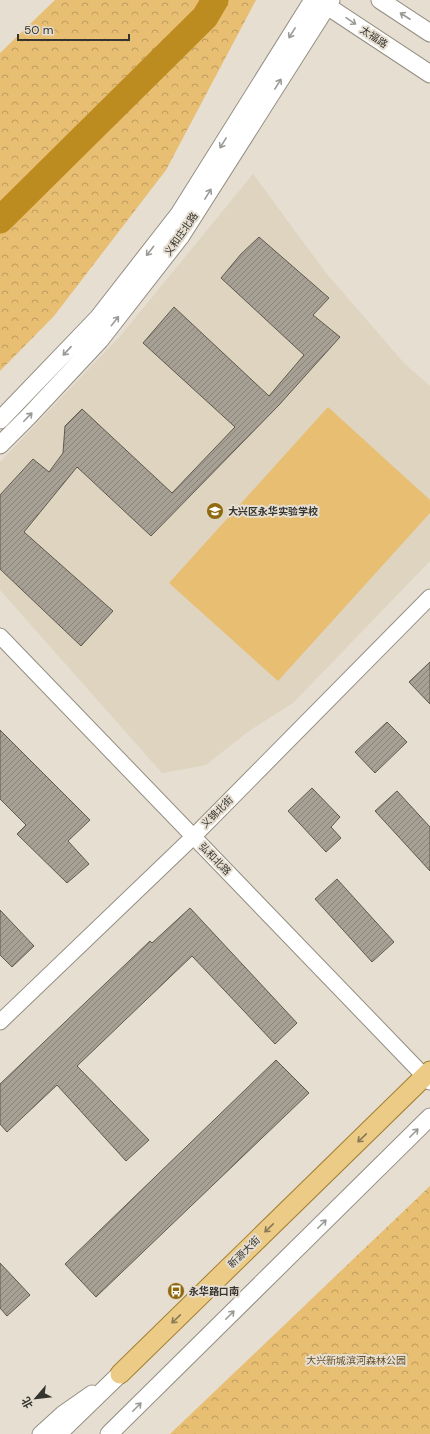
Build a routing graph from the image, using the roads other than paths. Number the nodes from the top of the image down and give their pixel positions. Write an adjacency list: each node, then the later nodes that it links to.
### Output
1 (380, 0): 3 (main road, one-way to 1)
2 (322, 1): 4 (main road, 太福路, one-way to 4); 5 (main road, 义和庄北路, one-way to 5); 6 (main road, 义和庄北路, one-way to 2)
3 (430, 33)
4 (430, 74)
5 (0, 420)
6 (0, 444)
7 (430, 597): 9 (street, 义锦北街)
8 (0, 636): 9 (street, 弘和北路)
9 (193, 837): 10 (street, 义锦北街); 11 (street, 弘和北路)
10 (0, 1022)
11 (428, 1077): 13 (main road, 新源大街, one-way to 13)
12 (430, 1117): 16 (main road, one-way to 12)
13 (120, 1374): 14 (street); 15 (main road, 新源大街)
14 (40, 1434)
15 (58, 1434)
16 (109, 1434)

